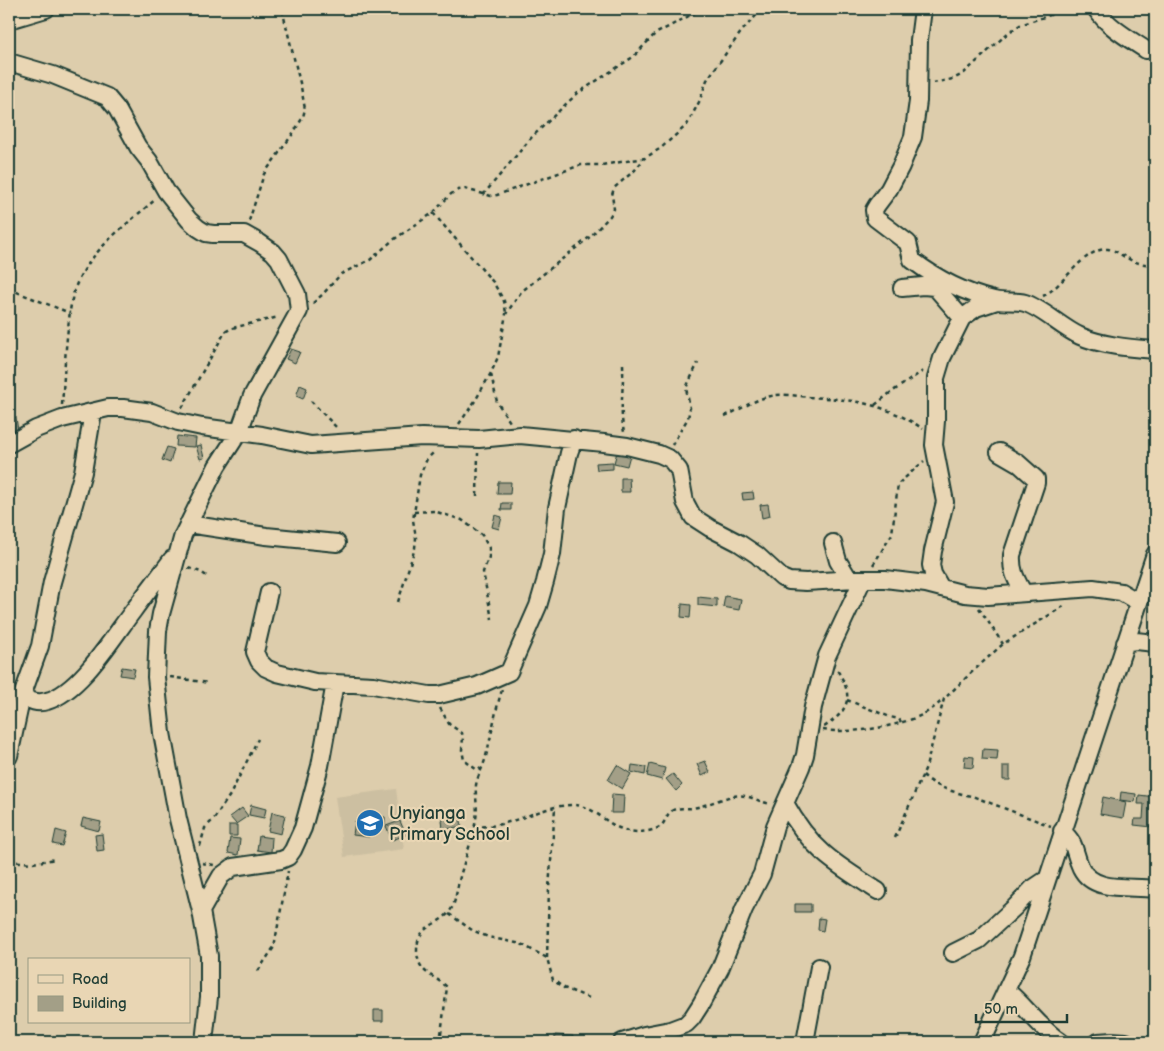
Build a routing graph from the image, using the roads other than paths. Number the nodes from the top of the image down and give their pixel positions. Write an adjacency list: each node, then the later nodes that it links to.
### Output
1 (46, 9): 4 (street)
2 (923, 9): 8 (street)
3 (1096, 9): 5 (street)
4 (9, 20)
5 (1146, 50)
6 (9, 62): 12 (street)
7 (902, 288): 9 (street)
8 (997, 301): 9 (street); 10 (street)
9 (962, 318): 22 (street)
10 (1155, 350)
11 (93, 412): 12 (street); 14 (street); 29 (street)
12 (238, 432): 13 (street); 16 (street)
13 (574, 439): 21 (street); 28 (street)
14 (9, 444)
15 (999, 452): 24 (street)
16 (188, 524): 17 (street); 20 (street)
17 (337, 543)
18 (832, 543): 21 (street)
19 (1155, 554): 25 (street)
20 (177, 557): 29 (street); 36 (street)
21 (861, 579): 22 (street); 31 (street)
22 (941, 588): 24 (street)
23 (269, 592): 28 (street)
24 (1023, 592): 25 (street)
25 (1145, 595): 26 (street)
26 (1125, 643): 27 (street); 32 (street)
27 (1155, 644)
28 (334, 683): 36 (street)
29 (22, 696): 30 (street)
30 (9, 756)
31 (786, 801): 35 (street); 41 (street)
32 (1062, 831): 33 (street); 34 (street)
33 (1048, 879): 37 (street); 39 (street)
34 (1155, 889)
35 (878, 891)
36 (201, 911): 40 (street)
37 (953, 953)
38 (819, 967): 42 (street)
39 (1006, 990): 43 (street); 44 (street)
40 (204, 1042)
41 (622, 1042)
42 (805, 1042)
43 (982, 1042)
44 (1061, 1042)
45 (1098, 1042): 46 (street)
46 (1126, 1042)

